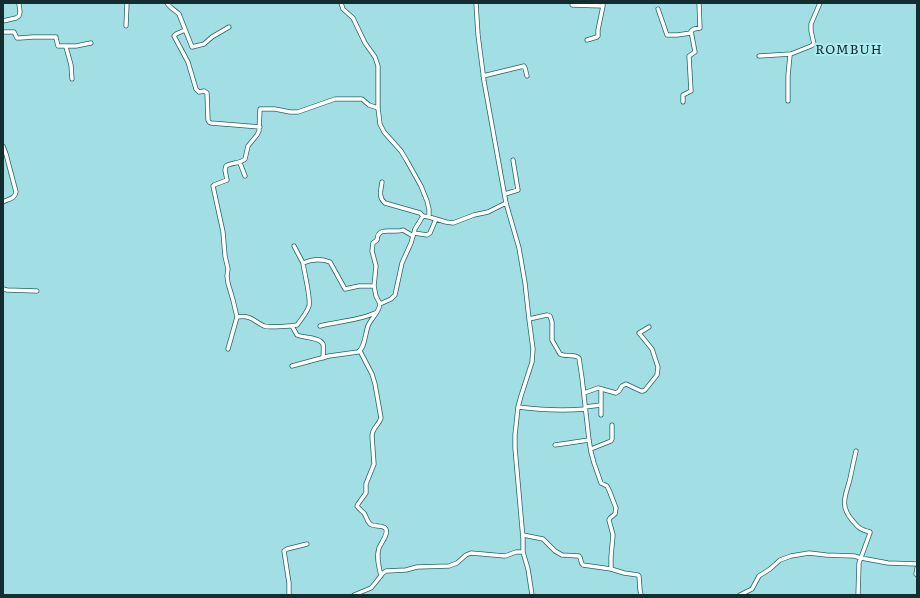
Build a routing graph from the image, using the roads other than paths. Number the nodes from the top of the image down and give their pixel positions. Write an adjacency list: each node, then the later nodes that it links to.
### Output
1 (127, 3): 12 (street)
2 (167, 3): 14 (street)
3 (341, 3): 27 (street)
4 (476, 3): 22 (street)
5 (699, 3): 16 (street)
6 (820, 3): 20 (street)
7 (19, 4): 11 (street)
8 (572, 5): 9 (street)
9 (603, 5): 17 (street)
10 (658, 9): 16 (street)
11 (3, 21)
12 (126, 26)
13 (229, 27): 14 (street)
14 (185, 30): 28 (street)
15 (3, 32): 19 (street)
16 (691, 33): 26 (street)
17 (587, 40)
18 (91, 43): 19 (street)
19 (66, 47): 24 (street)
20 (791, 54): 21 (street); 25 (street)
21 (759, 56)
22 (483, 76): 23 (street); 34 (street)
23 (527, 76)
24 (72, 79)
25 (788, 101)
26 (683, 102)
27 (378, 108): 28 (street); 38 (street)
28 (260, 127): 31 (street)
29 (3, 146): 35 (street)
30 (513, 160): 34 (street)
31 (240, 163): 32 (street); 48 (street)
32 (245, 176)
33 (382, 182): 37 (street)
34 (504, 194): 36 (street)
35 (3, 202)
36 (506, 203): 39 (street); 49 (street)
37 (423, 216): 38 (street); 40 (street)
38 (429, 217): 39 (street)
39 (436, 219): 40 (street)
40 (414, 235): 43 (street); 46 (street)
41 (294, 246): 42 (street)
42 (302, 263): 43 (street); 50 (street)
43 (374, 286): 46 (street)
44 (3, 289): 45 (street)
45 (37, 292)
46 (380, 304): 47 (street)
47 (377, 311): 51 (street); 54 (street)
48 (237, 317): 50 (street); 53 (street)
49 (529, 319): 58 (street); 60 (street)
50 (292, 326): 55 (street)
51 (320, 326)
52 (649, 327): 57 (street)
53 (228, 349)
54 (360, 351): 55 (street); 76 (street)
55 (323, 358): 56 (street)
56 (292, 366)
57 (601, 389): 58 (street); 59 (street)
58 (584, 393): 61 (street)
59 (601, 405): 61 (street); 62 (street)
60 (518, 407): 61 (street); 68 (street)
61 (585, 408): 64 (street)
62 (601, 416)
63 (612, 426): 66 (street)
64 (589, 440): 65 (street); 66 (street)
65 (555, 444)
66 (591, 449): 74 (street)
67 (856, 451): 71 (street)
68 (523, 535): 70 (street); 74 (street)
69 (307, 544): 77 (street)
70 (523, 552): 76 (street); 79 (street)
71 (861, 558): 72 (street); 81 (street); 82 (street)
72 (917, 564)
73 (917, 568): 75 (street)
74 (612, 569): 80 (street)
75 (917, 575)
76 (381, 576): 78 (street)
77 (289, 595)
78 (354, 595)
79 (532, 595)
80 (641, 595)
81 (740, 595)
82 (858, 595)

